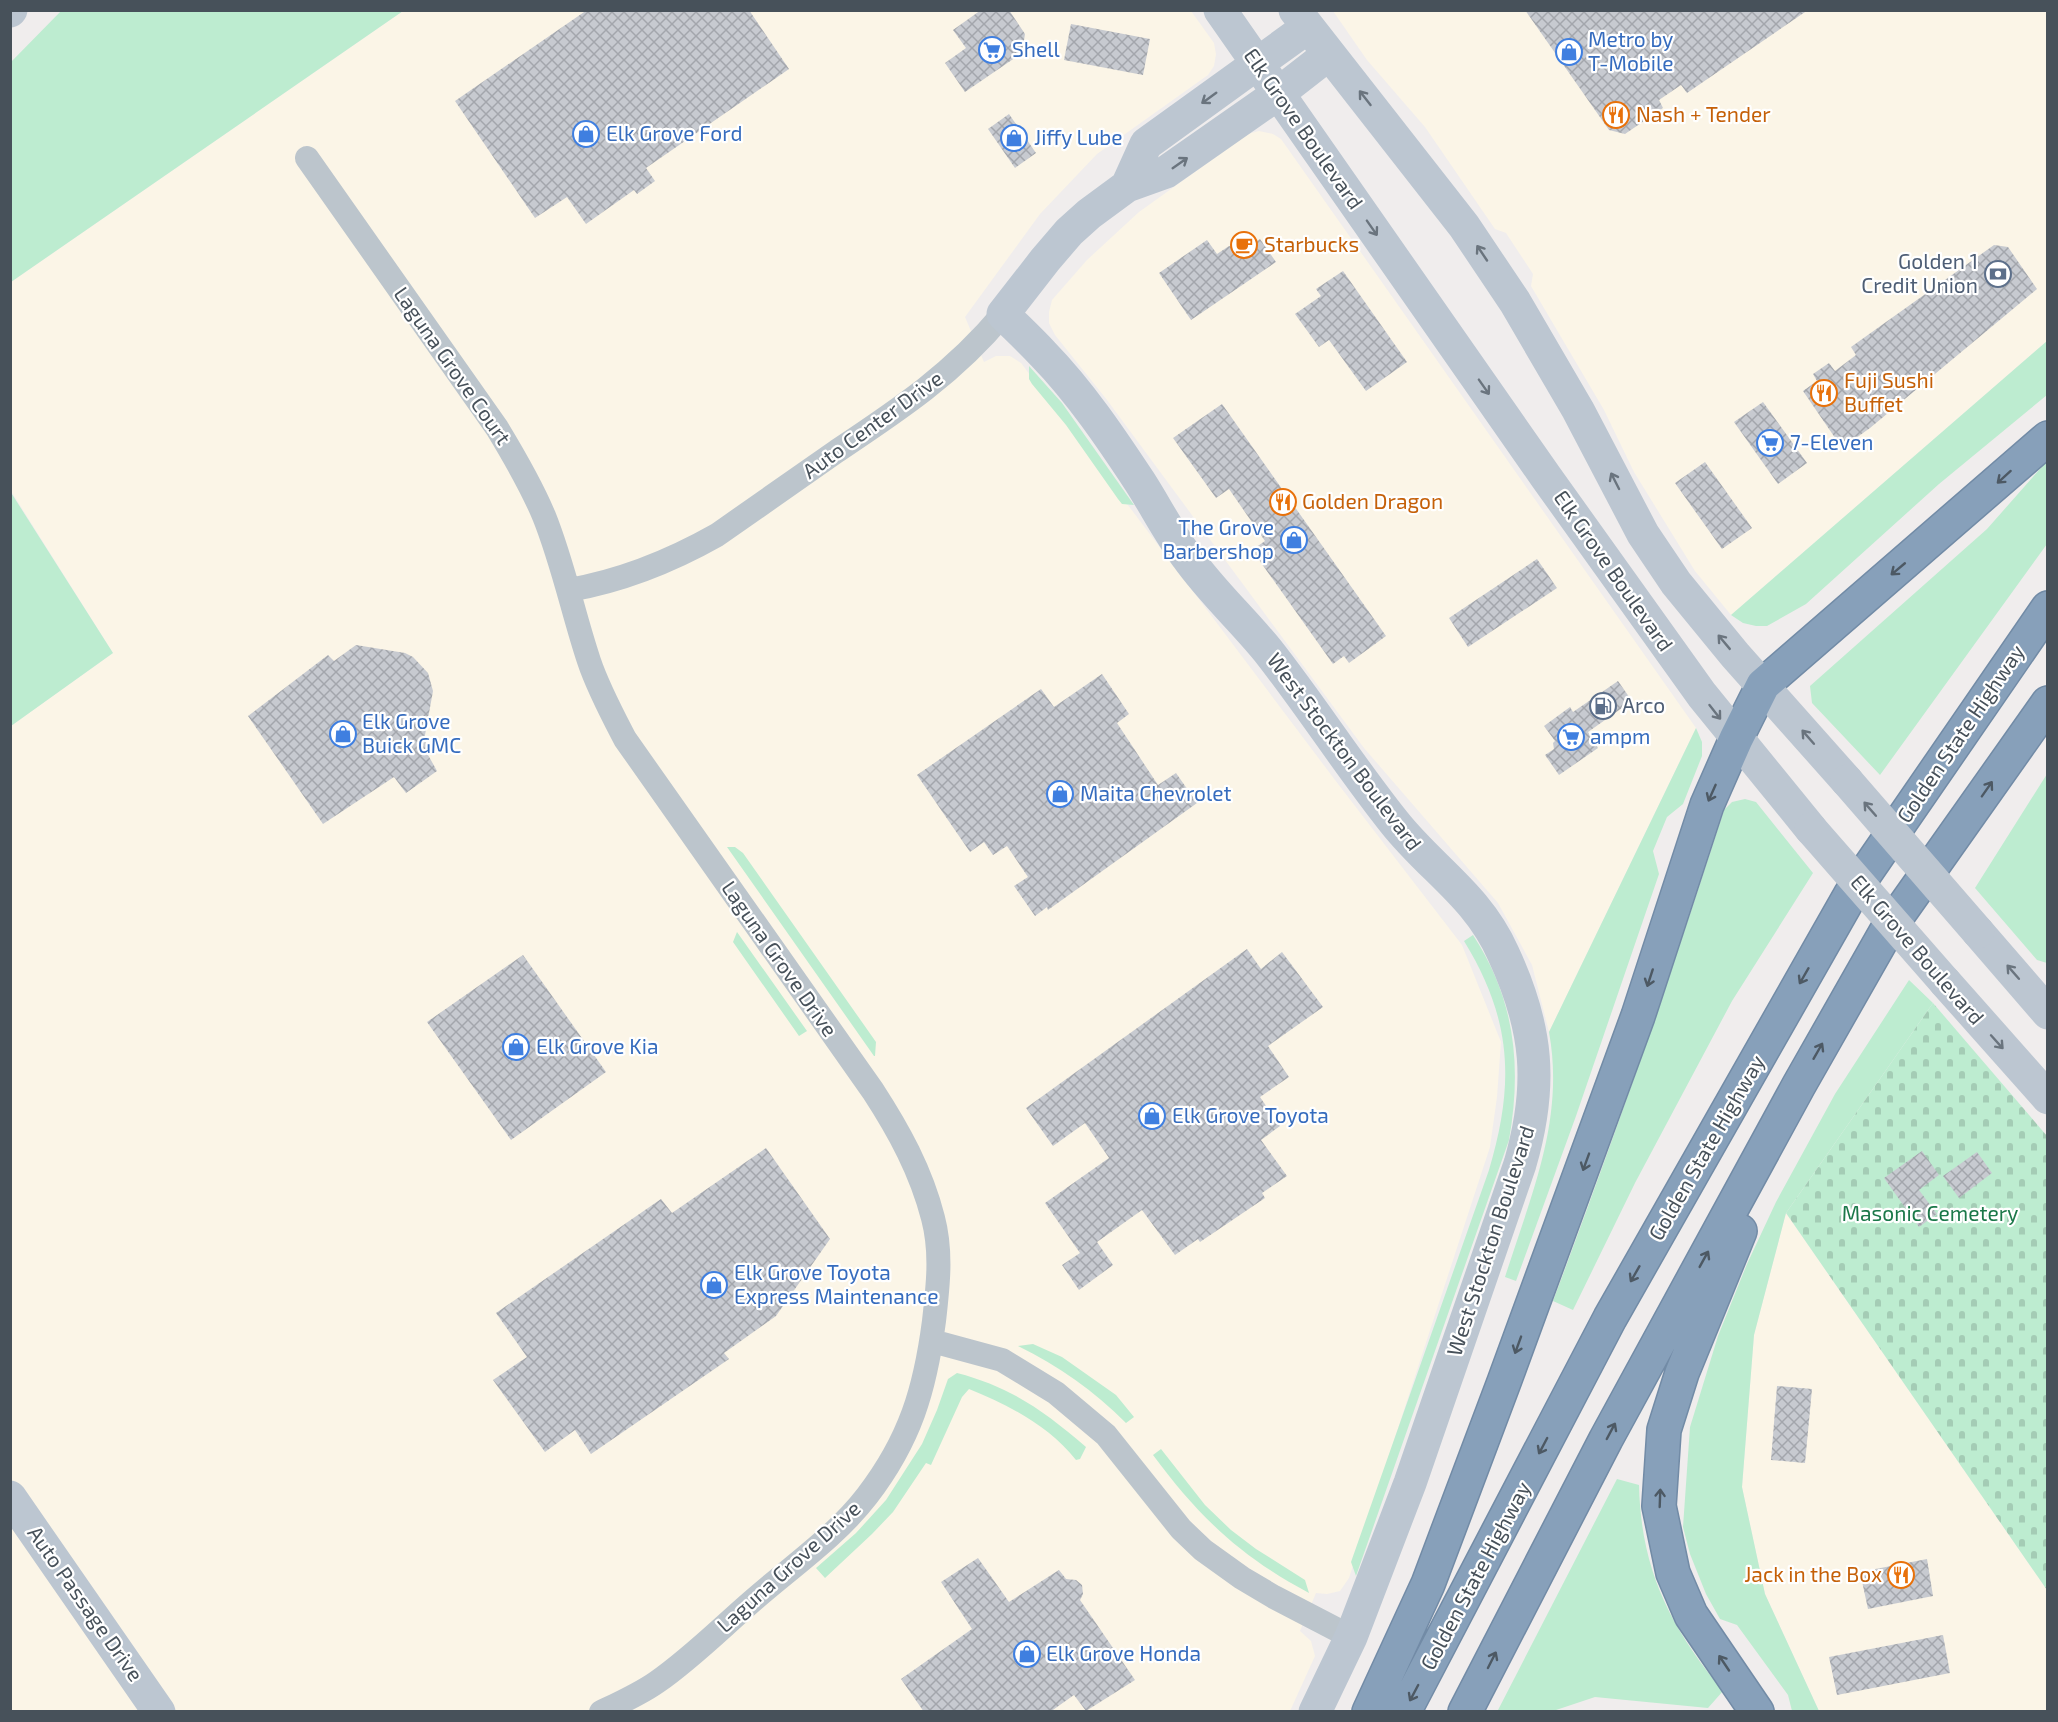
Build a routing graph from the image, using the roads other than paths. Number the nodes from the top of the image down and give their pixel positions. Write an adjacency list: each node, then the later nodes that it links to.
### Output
1 (1220, 10): 4 (main road, Elk Grove Boulevard)
2 (1301, 19): 3 (main road); 4 (main road, Auto Center Drive)
3 (1329, 54): 5 (main road, Auto Center Drive); 12 (main road, one-way to 3)
4 (1257, 63): 5 (main road, Elk Grove Boulevard); 7 (main road, Auto Center Drive, one-way to 7)
5 (1278, 93): 7 (main road, Auto Center Drive, one-way to 5); 14 (main road, Elk Grove Boulevard, one-way to 14)
6 (307, 158): 10 (street, Laguna Grove Court)
7 (1127, 186): 8 (main road, Auto Center Drive)
8 (1003, 314): 10 (street, Auto Center Drive); 20 (main road, West Stockton Boulevard)
9 (2048, 438): 12 (highway, one-way to 12)
10 (569, 590): 18 (street, Laguna Grove Drive)
11 (2048, 608): 25 (highway, Golden State Highway, one-way to 25)
12 (1763, 685): 14 (highway); 15 (main road, one-way to 12, bridge)
13 (2048, 703): 16 (highway, one-way to 13)
14 (1736, 739): 17 (main road, Elk Grove Boulevard, one-way to 17, bridge); 24 (highway, one-way to 24)
15 (2048, 1013)
16 (1799, 1085): 26 (highway, one-way to 16); 27 (highway, one-way to 16)
17 (2048, 1098)
18 (932, 1341): 20 (street); 22 (street, Laguna Grove Drive)
19 (10, 1497): 21 (main road, Auto Passage Drive)
20 (1351, 1636): 23 (main road, West Stockton Boulevard)
21 (159, 1712)
22 (601, 1712)
23 (1315, 1712)
24 (1369, 1712)
25 (1404, 1712)
26 (1465, 1712)
27 (1757, 1712)

